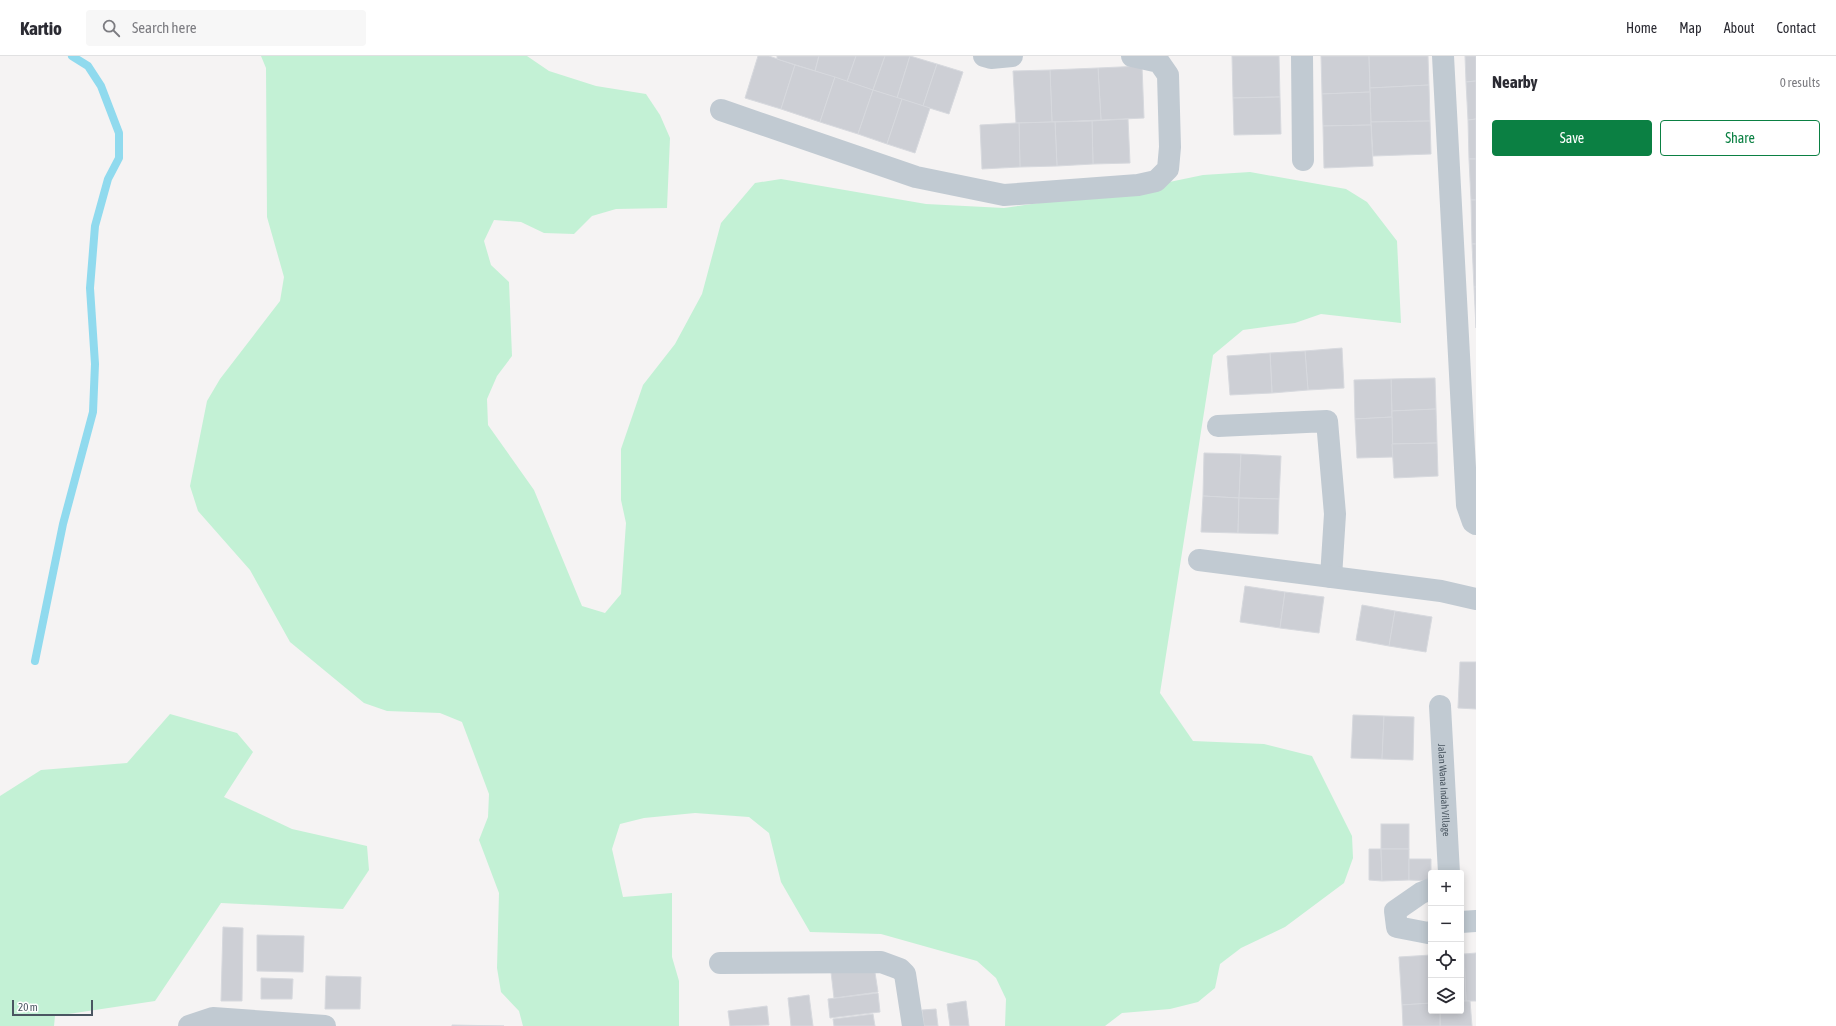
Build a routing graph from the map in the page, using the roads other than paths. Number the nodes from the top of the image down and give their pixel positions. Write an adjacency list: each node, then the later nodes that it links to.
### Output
1 (984, 56): 2 (street)
2 (1012, 56)
3 (1132, 56): 6 (street)
4 (1302, 56): 7 (street)
5 (1443, 56): 9 (street)
6 (721, 110)
7 (1303, 160)
8 (1218, 426): 11 (street)
9 (1476, 524)
10 (1199, 560): 11 (street)
11 (1332, 577): 12 (street)
12 (1476, 599)
13 (1440, 706): 14 (street, Jalan Wana Indah Village)
14 (1449, 870)
15 (1428, 890): 18 (street)
16 (1476, 921): 17 (street)
17 (1464, 922)
18 (1428, 933)
19 (720, 963): 22 (street)
20 (189, 1026): 21 (street)
21 (325, 1026)
22 (913, 1026)

